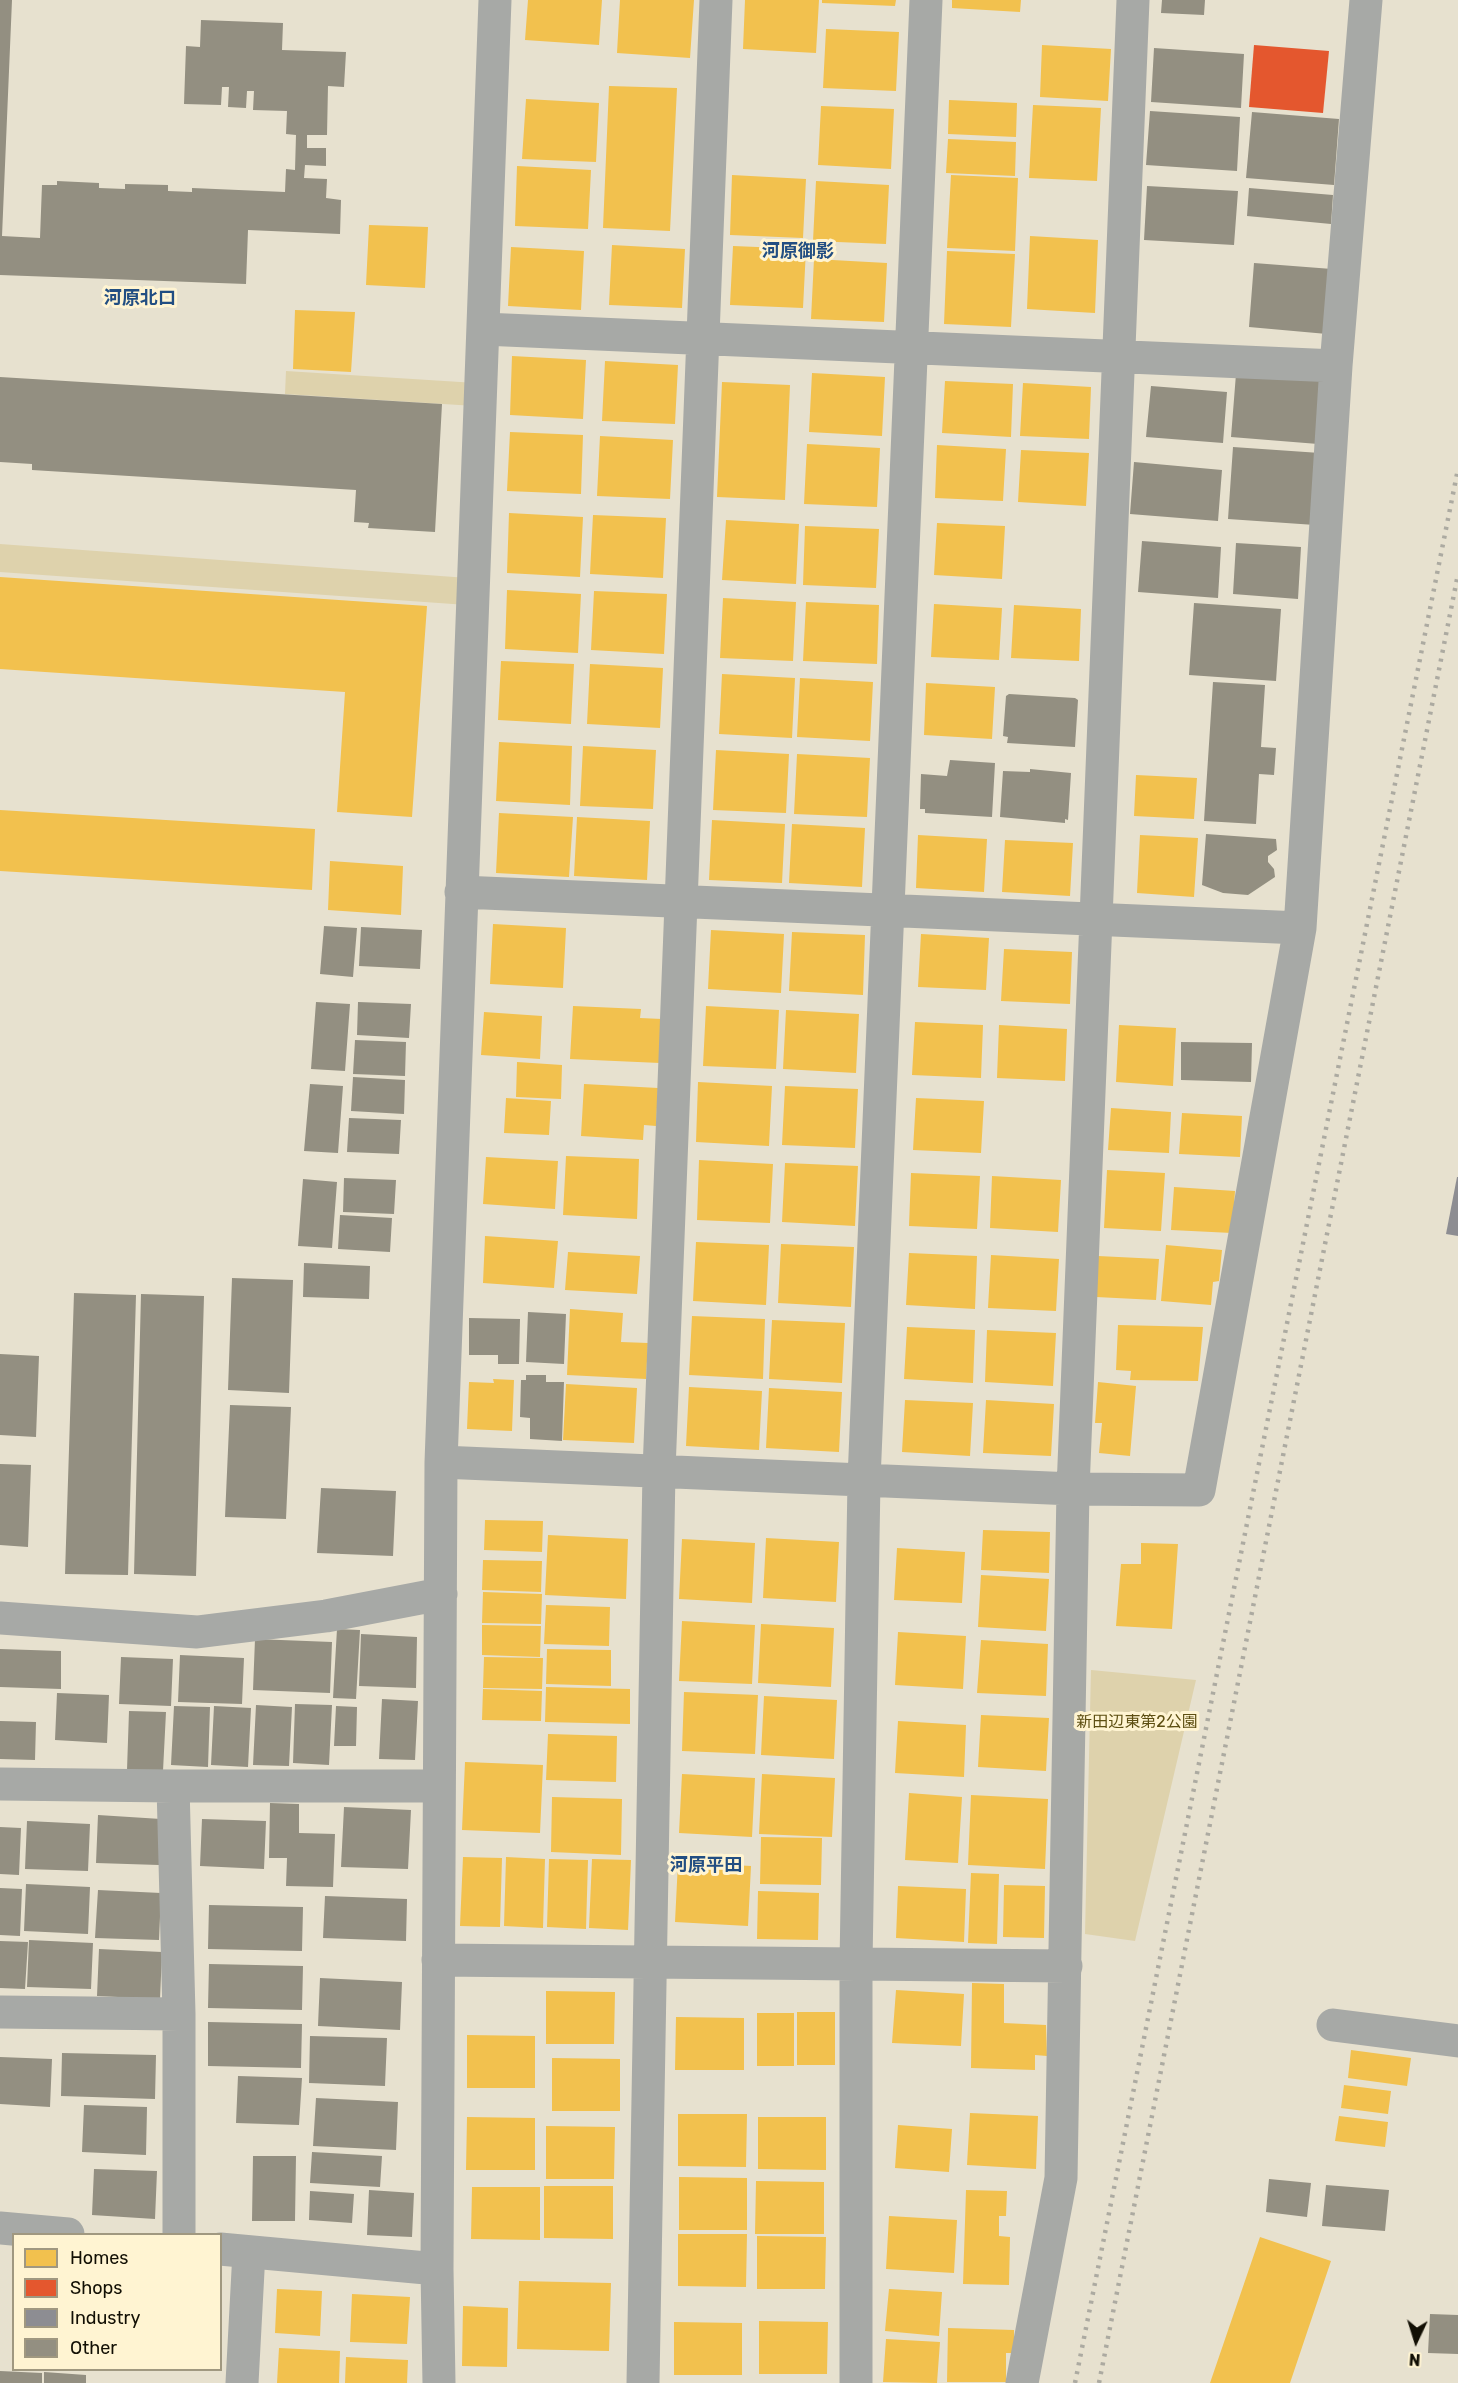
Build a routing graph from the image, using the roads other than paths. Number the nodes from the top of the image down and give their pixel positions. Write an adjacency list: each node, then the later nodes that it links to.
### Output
1 (495, 0): 6 (street)
2 (716, 0): 7 (street)
3 (926, 0): 8 (street)
4 (1132, 0): 9 (street)
5 (1366, 0): 10 (street)
6 (483, 329): 7 (street); 11 (street)
7 (702, 338): 8 (street); 12 (street)
8 (912, 346): 9 (street); 13 (street)
9 (1117, 356): 10 (street); 14 (street)
10 (1336, 366): 15 (street)
11 (461, 892): 12 (street); 16 (street)
12 (682, 901): 13 (street); 17 (street)
13 (890, 910): 14 (street); 18 (street)
14 (1095, 921): 15 (street); 19 (street)
15 (1300, 928): 19 (street)
16 (441, 1462): 17 (street); 20 (street)
17 (659, 1471): 18 (street); 26 (street)
18 (864, 1480): 19 (street); 27 (street)
19 (1073, 1489): 28 (street)
20 (441, 1594): 21 (street); 24 (street)
21 (0, 1618)
22 (0, 1784): 23 (street)
23 (173, 1786): 24 (street); 30 (street)
24 (440, 1786): 25 (street)
25 (438, 1960): 26 (street); 37 (street)
26 (650, 1962): 27 (street); 40 (street)
27 (856, 1964): 28 (street); 41 (street)
28 (1066, 1966): 42 (street)
29 (0, 2012): 30 (street)
30 (179, 2014): 35 (street)
31 (1333, 2025): 32 (street)
32 (1458, 2042)
33 (0, 2228): 34 (street)
34 (49, 2233)
35 (179, 2233)
36 (235, 2251): 37 (street); 38 (street)
37 (436, 2269): 39 (street)
38 (242, 2383)
39 (439, 2383)
40 (643, 2383)
41 (856, 2383)
42 (1022, 2383)

